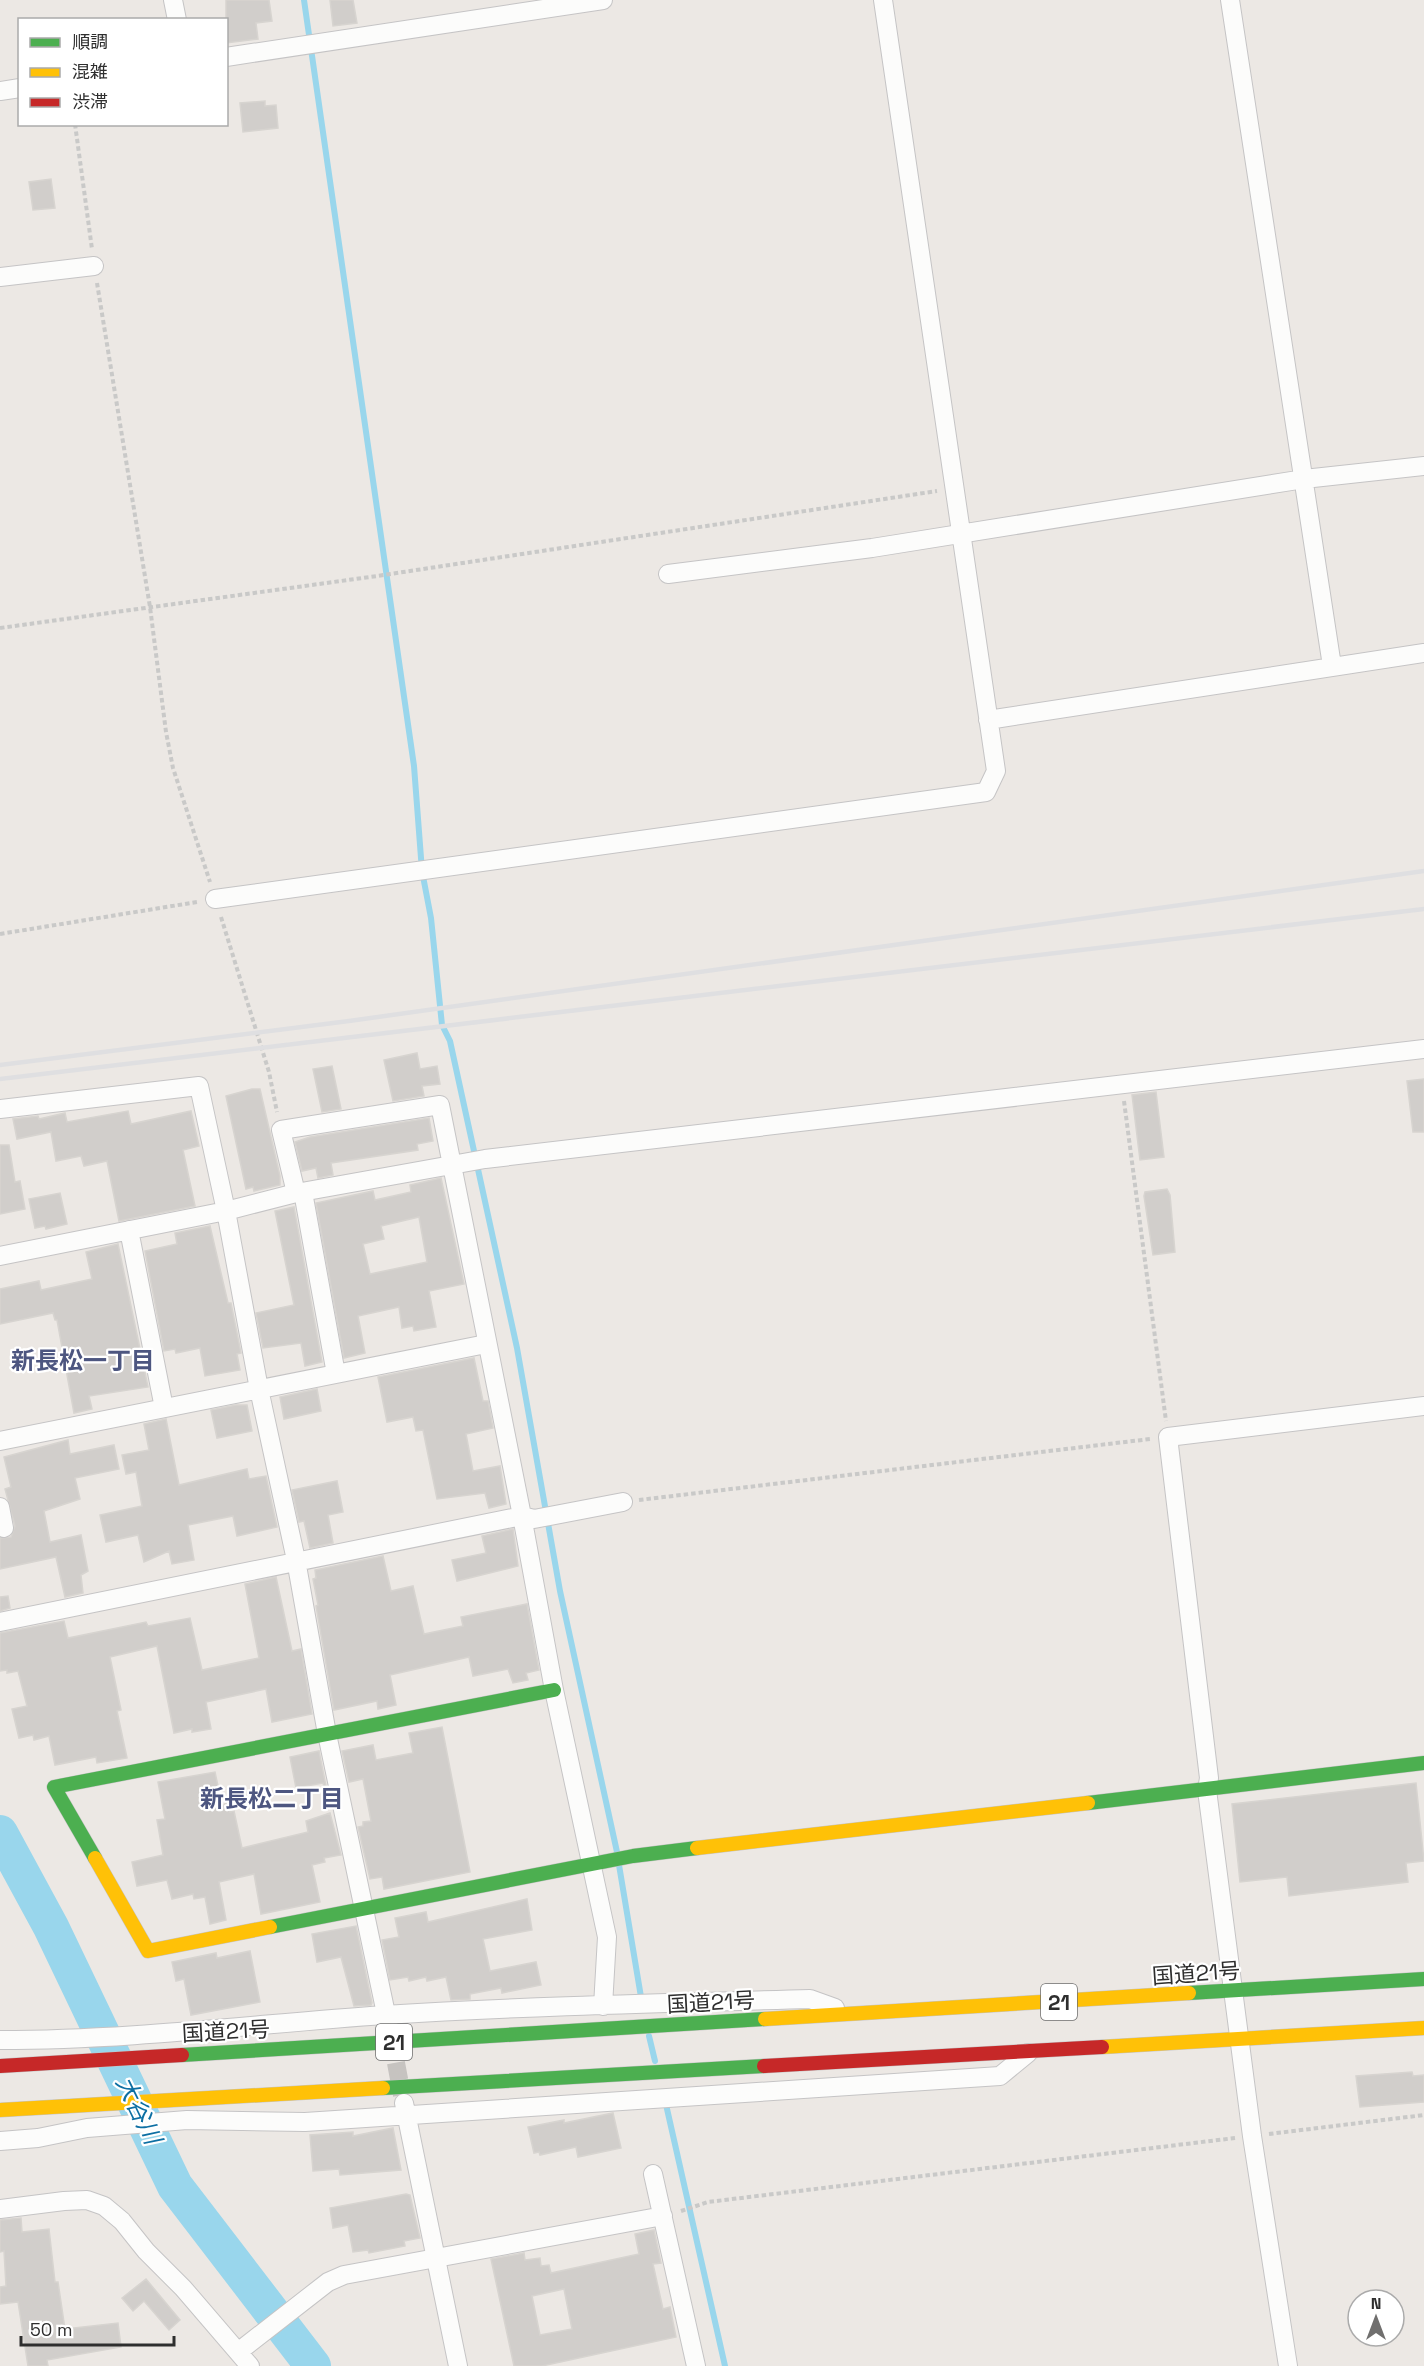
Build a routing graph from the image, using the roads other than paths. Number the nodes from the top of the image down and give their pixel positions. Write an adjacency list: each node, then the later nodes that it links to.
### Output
1 (173, 0): 5 (street)
2 (603, 0): 6 (street)
3 (883, 0): 13 (street)
4 (1230, 0): 12 (street)
5 (177, 18)
6 (228, 57)
7 (18, 88): 8 (street)
8 (0, 91)
9 (94, 266): 10 (street)
10 (0, 277)
11 (1424, 466): 12 (street)
12 (1304, 479): 13 (street); 16 (street)
13 (959, 533): 14 (street); 17 (street)
14 (668, 574)
15 (1424, 653): 16 (street)
16 (1332, 666): 17 (street)
17 (988, 720): 18 (street)
18 (215, 899)
19 (1424, 1049): 21 (street)
20 (0, 1109): 23 (street)
21 (456, 1165): 22 (street); 22 (street); 26 (street)
22 (299, 1193): 23 (street); 27 (street)
23 (226, 1210): 24 (street); 28 (street)
24 (129, 1230): 25 (street); 30 (street)
25 (0, 1256)
26 (486, 1344): 27 (street); 34 (street)
27 (336, 1374): 28 (street)
28 (259, 1389): 30 (street); 36 (street)
29 (1424, 1406): 41 (street)
30 (164, 1408): 31 (street)
31 (0, 1441)
32 (623, 1502): 34 (street)
33 (0, 1507): 35 (street)
34 (528, 1517): 36 (street); 38 (street)
35 (4, 1528)
36 (296, 1560): 37 (street); 39 (street)
37 (0, 1622)
38 (554, 1690): 39 (main road); 42 (street)
39 (327, 1734): 43 (street); 43 (main road)
40 (1424, 1763): 41 (main road)
41 (1207, 1790): 42 (main road); 45 (street)
42 (590, 1864): 43 (main road); 46 (street)
43 (362, 1909): 48 (street)
44 (1424, 1979): 45 (main road, 国道21号 / 21)
45 (1233, 1991): 47 (main road, 国道21号 / 21); 50 (street)
46 (603, 2006): 47 (street); 48 (street)
47 (846, 2015): 53 (main road, 国道21号 / 21)
48 (388, 2021): 51 (street)
49 (1424, 2028): 50 (main road, 21)
50 (1240, 2039): 52 (main road, 21); 64 (street)
51 (0, 2040)
52 (1029, 2052): 54 (street); 55 (main road, 21)
53 (0, 2066)
54 (405, 2108): 56 (street); 60 (street)
55 (0, 2110)
56 (0, 2141)
57 (653, 2174): 59 (street)
58 (0, 2209): 61 (street)
59 (663, 2216): 60 (street); 63 (street)
60 (438, 2260): 61 (street); 62 (street)
61 (246, 2354)
62 (458, 2366)
63 (696, 2366)
64 (1288, 2366)

